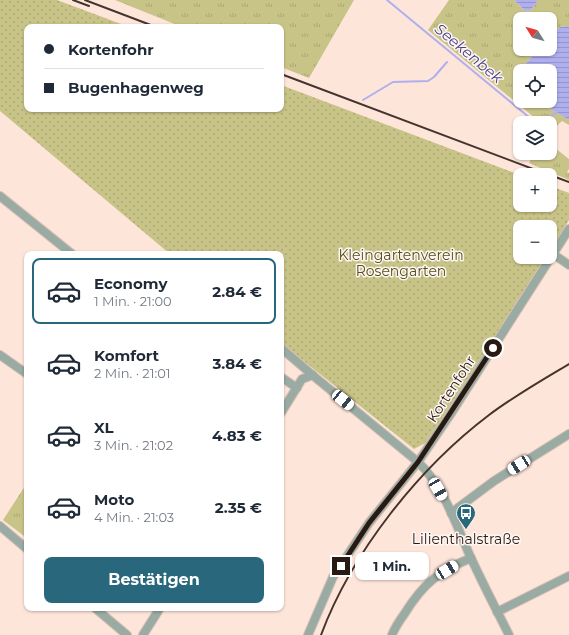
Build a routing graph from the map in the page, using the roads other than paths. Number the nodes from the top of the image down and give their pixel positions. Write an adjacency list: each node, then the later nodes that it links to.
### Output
1 (0, 196): 4 (street)
2 (569, 229): 3 (street, Kortenfohr)
3 (557, 248)
4 (68, 251)
5 (557, 257): 7 (street)
6 (547, 264): 16 (street, Kortenfohr)
7 (569, 265)
8 (284, 351): 11 (street)
9 (0, 355): 10 (street)
10 (24, 372)
11 (313, 375): 13 (street); 16 (street)
12 (284, 379): 13 (street)
13 (297, 388): 14 (street)
14 (284, 408)
15 (569, 434): 17 (street)
16 (418, 462): 17 (street); 27 (street, Kortenfohr)
17 (451, 512): 20 (street)
18 (0, 526): 19 (street)
19 (24, 546)
20 (471, 558): 24 (street); 28 (street)
21 (569, 576): 24 (street)
22 (98, 611): 25 (street)
23 (158, 611): 26 (street)
24 (497, 612): 29 (street)
25 (126, 635)
26 (144, 635)
27 (308, 635)
28 (392, 635)
29 (509, 635)

